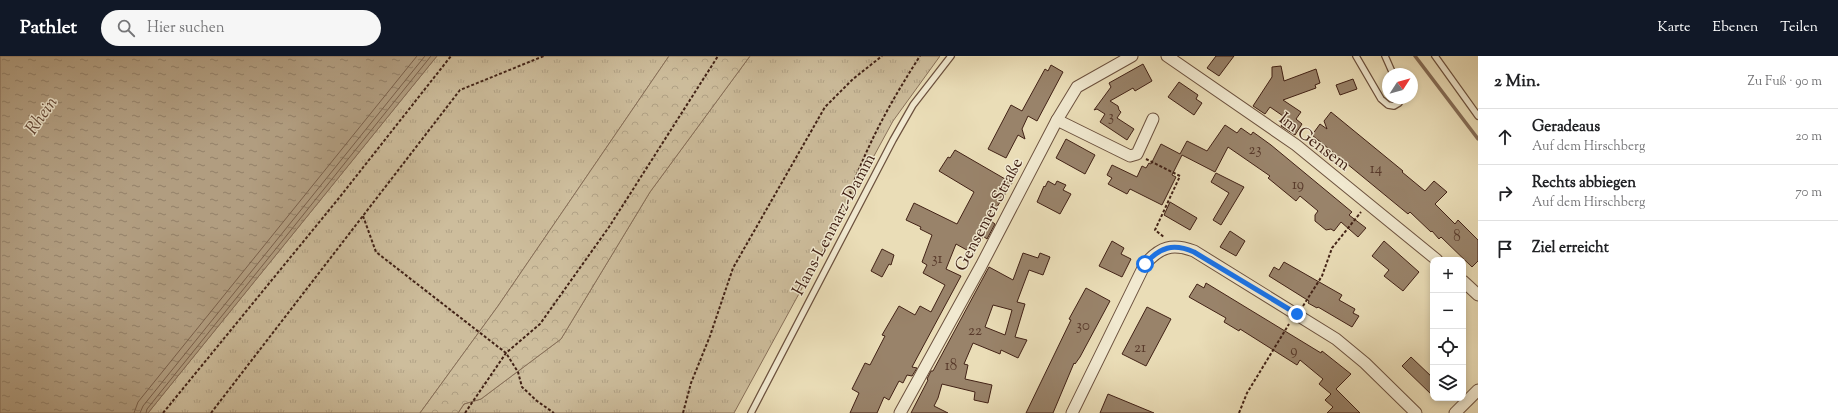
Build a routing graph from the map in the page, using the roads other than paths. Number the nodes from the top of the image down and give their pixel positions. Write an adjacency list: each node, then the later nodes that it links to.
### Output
1 (951, 56): 18 (lane, Hans-Lennarz-Damm)
2 (1132, 56): 13 (street, Gensemer Straße)
3 (1167, 56): 14 (street, Im Gensem)
4 (1356, 56): 8 (lane)
5 (1385, 56): 7 (lane)
6 (1435, 56): 11 (lane)
7 (1390, 68)
8 (1382, 99)
9 (1387, 104): 10 (lane)
10 (1397, 104)
11 (1478, 116)
12 (1153, 119): 13 (street)
13 (1057, 120): 19 (street, Gensemer Straße)
14 (1433, 257)
15 (1466, 284): 16 (street)
16 (1478, 295)
17 (1478, 390): 22 (street)
18 (751, 413)
19 (900, 413)
20 (1072, 413): 21 (street)
21 (1416, 413)
22 (1455, 413)

